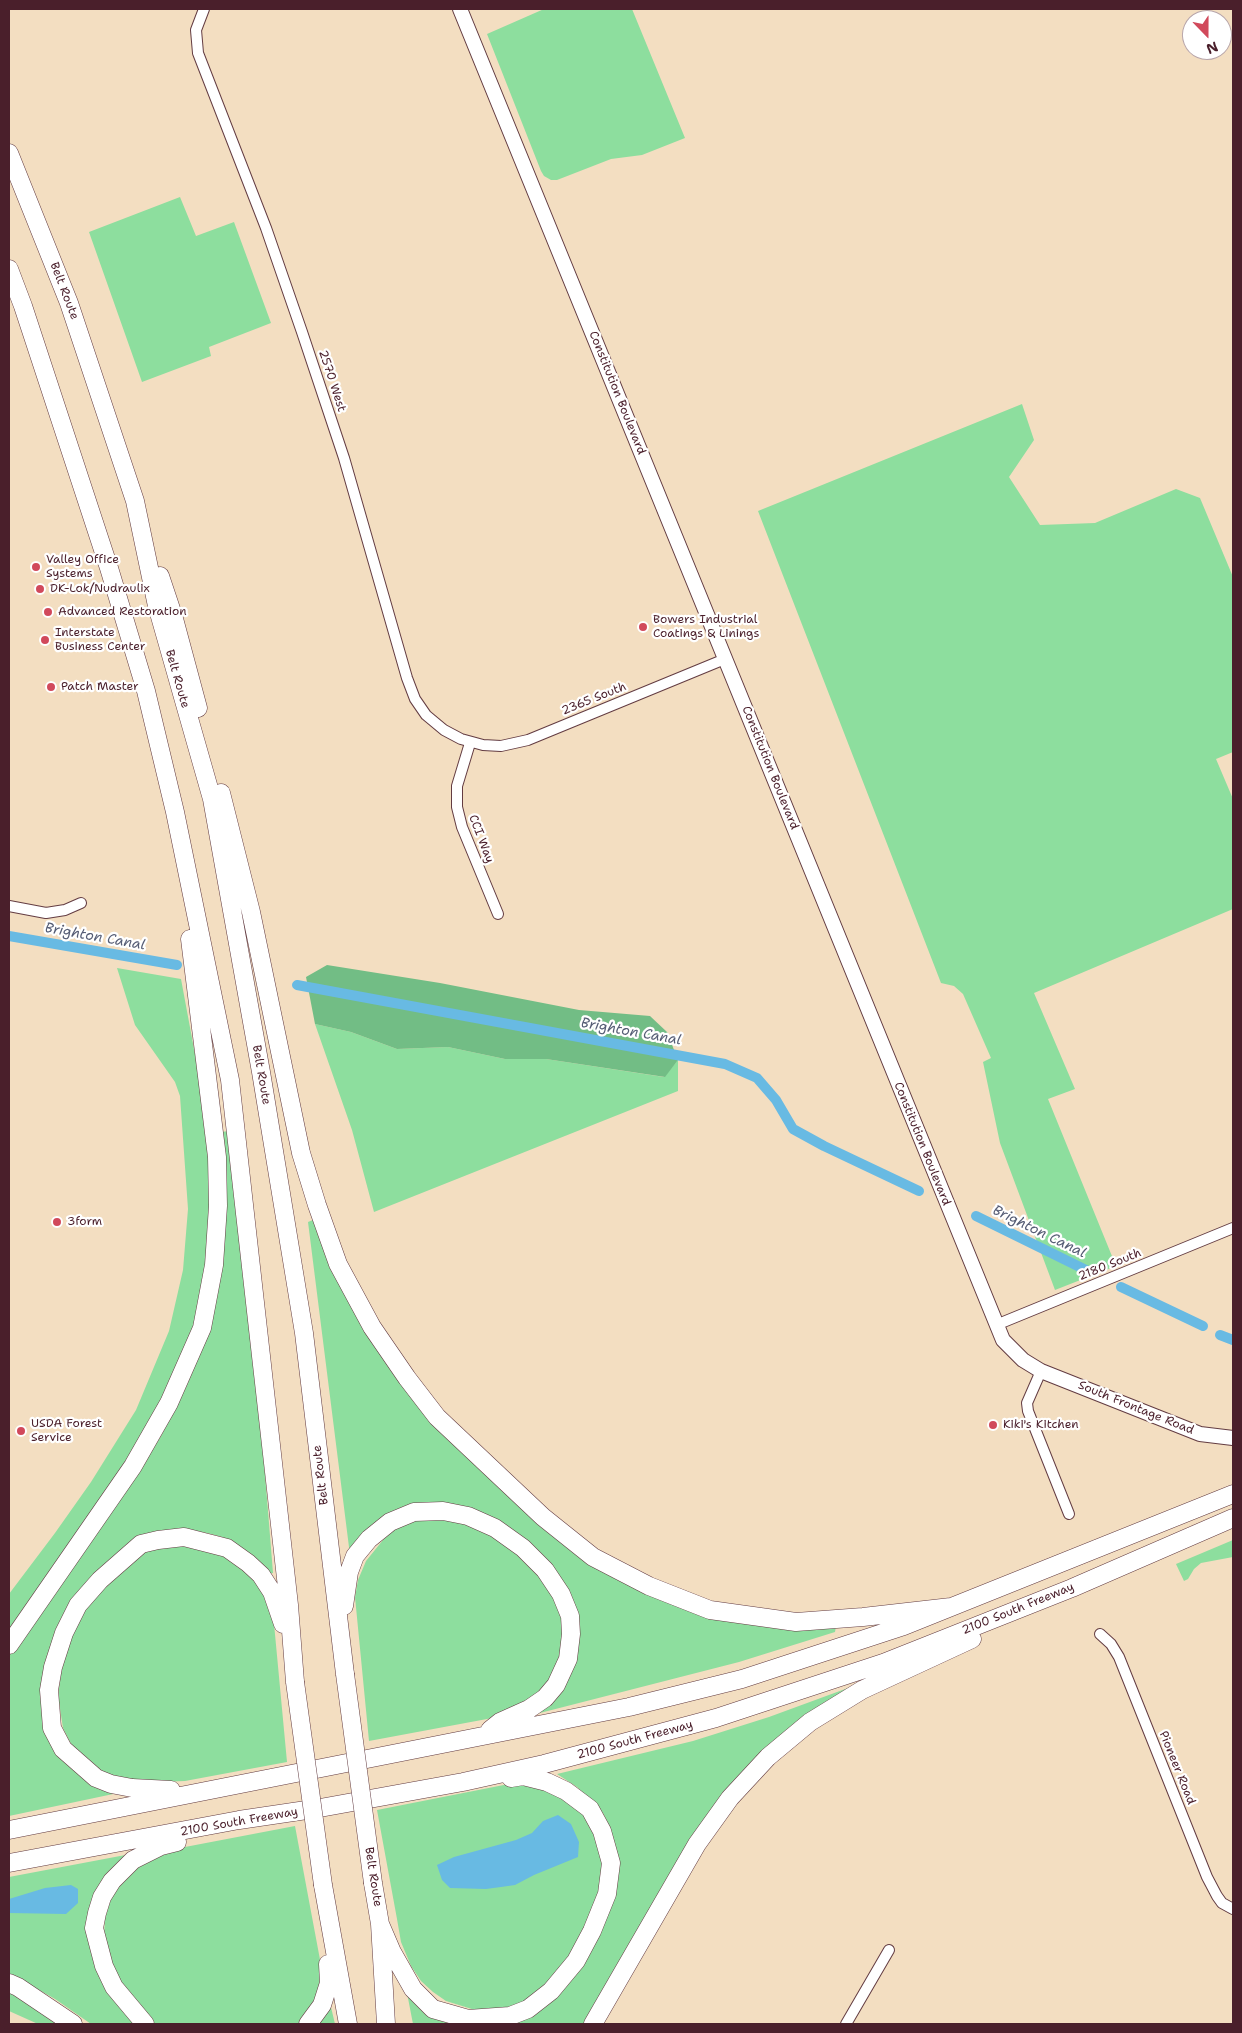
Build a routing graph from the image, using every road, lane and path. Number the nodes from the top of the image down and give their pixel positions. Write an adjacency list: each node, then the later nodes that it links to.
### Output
1 (204, 9): 7 (street, 2570 West)
2 (460, 9): 6 (street, Constitution Boulevard)
3 (9, 153): 5 (highway, Belt Route)
4 (9, 269): 8 (highway)
5 (135, 501): 20 (highway); 23 (highway, Belt Route)
6 (725, 659): 7 (street, 2365 South); 13 (street, Constitution Boulevard)
7 (470, 743): 11 (street, CCI Way)
8 (174, 812): 22 (highway); 24 (highway)
9 (82, 903): 10 (street)
10 (9, 906)
11 (498, 914)
12 (1233, 1228): 13 (street, 2180 South)
13 (996, 1325): 14 (street, Constitution Boulevard)
14 (1041, 1371): 15 (street, South Frontage Road); 17 (street)
15 (1233, 1438)
16 (1233, 1494): 20 (highway)
17 (1069, 1514)
18 (1233, 1518): 19 (highway, 2100 South Freeway)
19 (1072, 1588): 26 (highway, 2100 South Freeway); 41 (highway)
20 (951, 1607): 25 (highway)
21 (1100, 1634): 32 (street, Pioneer Road)
22 (9, 1645)
23 (342, 1646): 25 (highway); 33 (highway, Belt Route, bridge)
24 (292, 1654): 27 (highway); 31 (highway, bridge)
25 (481, 1736): 27 (highway)
26 (463, 1782): 28 (highway, 2100 South Freeway); 33 (highway)
27 (201, 1791): 29 (highway)
28 (320, 1808): 30 (highway, 2100 South Freeway); 37 (highway)
29 (9, 1830)
30 (9, 1863)
31 (326, 1903): 38 (highway); 39 (highway)
32 (1233, 1909)
33 (380, 1924): 40 (highway, Belt Route)
34 (889, 1950): 42 (street)
35 (9, 1983): 36 (highway)
36 (73, 2024)
37 (145, 2024)
38 (308, 2024)
39 (348, 2024)
40 (386, 2024)
41 (593, 2024)
42 (846, 2024)

